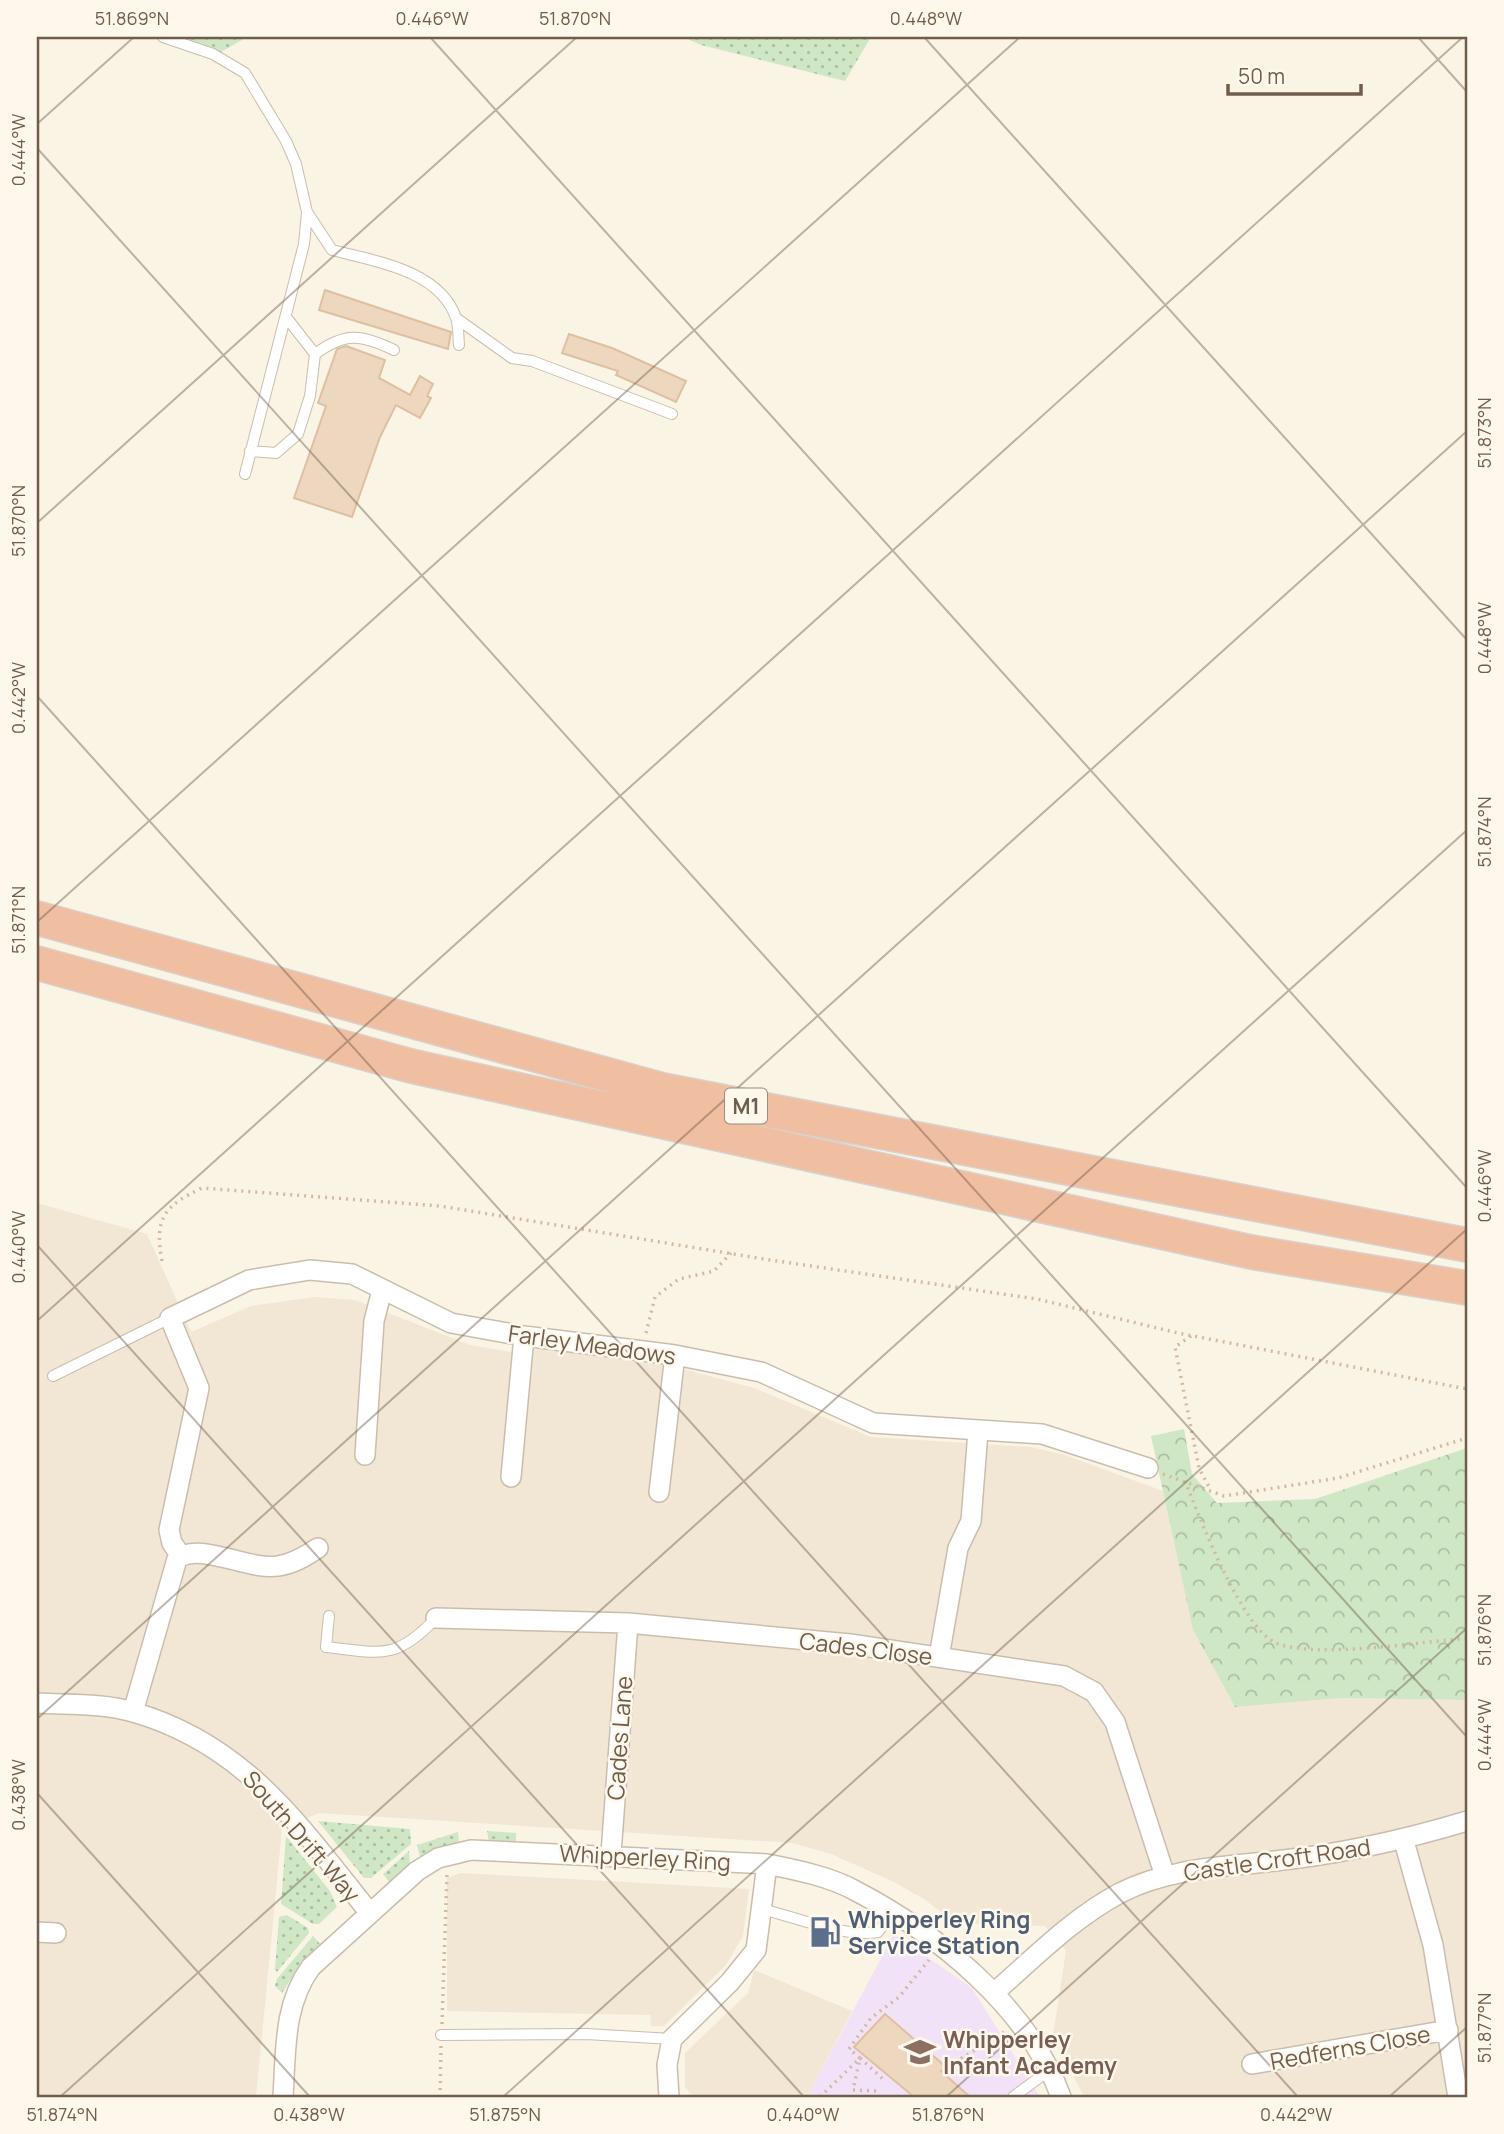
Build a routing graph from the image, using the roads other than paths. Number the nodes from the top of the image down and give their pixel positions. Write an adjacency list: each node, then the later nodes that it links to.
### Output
1 (163, 37): 2 (lane)
2 (307, 212): 3 (lane); 4 (lane)
3 (285, 317): 7 (lane); 9 (lane)
4 (456, 318): 5 (lane); 8 (lane)
5 (459, 345)
6 (394, 350): 7 (lane)
7 (315, 354): 9 (lane)
8 (672, 414)
9 (250, 451): 10 (lane)
10 (244, 474)
11 (37, 918): 13 (highway, M1)
12 (37, 963): 14 (highway, M1)
13 (1467, 1245)
14 (1467, 1288)
15 (382, 1290): 16 (street, Farley Meadows); 17 (street, Farley Meadows); 21 (street)
16 (170, 1318): 19 (lane, Farley Meadows); 26 (street)
17 (524, 1336): 18 (street, Farley Meadows); 23 (street)
18 (675, 1355): 20 (street, Farley Meadows); 24 (street)
19 (53, 1376)
20 (978, 1431): 22 (street, Farley Meadows); 30 (street)
21 (365, 1455)
22 (1147, 1468)
23 (510, 1477)
24 (659, 1492)
25 (318, 1548): 26 (street)
26 (181, 1556): 32 (street)
27 (329, 1616): 28 (lane)
28 (436, 1618): 29 (street, Cades Close)
29 (628, 1623): 30 (street, Cades Close); 35 (street, Cades Lane)
30 (939, 1657): 37 (street, Cades Close)
31 (37, 1703): 32 (street, South Drift Way)
32 (133, 1712): 39 (street, South Drift Way)
33 (1467, 1821): 34 (street, Castle Croft Road)
34 (1404, 1841): 37 (street, Castle Croft Road); 42 (street)
35 (611, 1854): 36 (street, Whipperley Ring); 39 (street, Whipperley Ring)
36 (767, 1864): 38 (street); 40 (street, Whipperley Ring)
37 (1164, 1876): 41 (street, Castle Croft Road)
38 (762, 1909): 40 (lane); 44 (street)
39 (369, 1912): 47 (street, Whipperley Ring)
40 (892, 1914): 41 (street, Whipperley Ring)
41 (995, 1992): 46 (street, Whipperley Ring)
42 (1448, 2031): 45 (street, Redferns Close); 51 (street)
43 (442, 2035): 44 (lane)
44 (671, 2039): 48 (street)
45 (1252, 2064)
46 (1051, 2069): 49 (lane); 50 (street, Whipperley Ring)
47 (283, 2097)
48 (669, 2097)
49 (1013, 2097)
50 (1061, 2097)
51 (1458, 2097)

